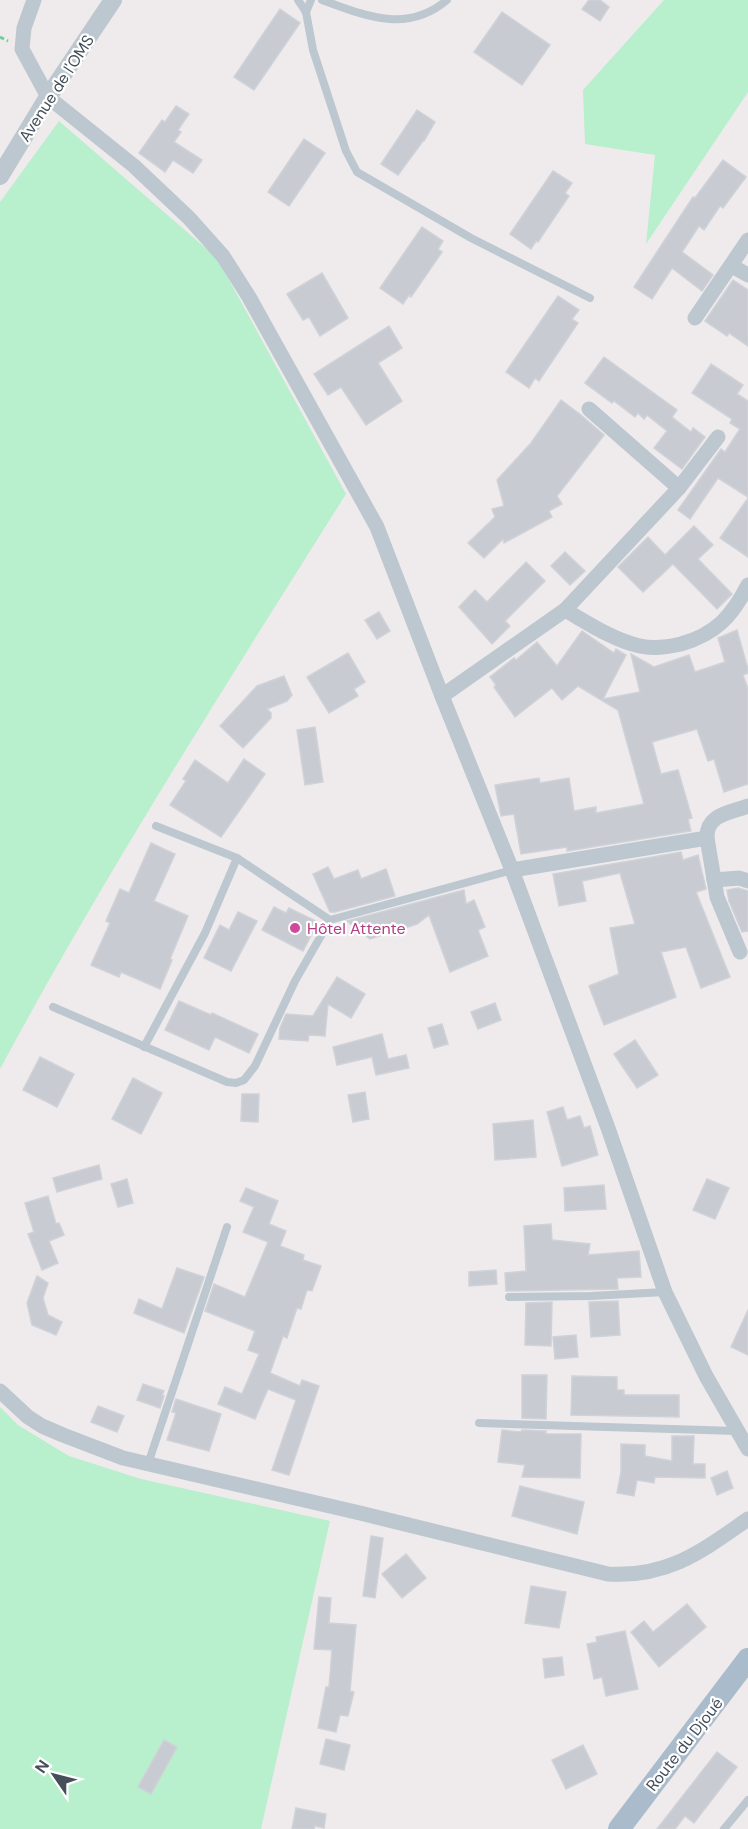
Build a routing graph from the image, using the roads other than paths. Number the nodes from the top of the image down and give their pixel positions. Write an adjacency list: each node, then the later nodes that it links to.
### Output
1 (34, 0): 8 (street)
2 (113, 0): 8 (street, Avenue de l'OMS)
3 (298, 0): 7 (lane)
4 (311, 0): 7 (lane)
5 (322, 0): 6 (lane)
6 (447, 0)
7 (306, 12): 13 (lane)
8 (48, 97): 9 (street, Avenue de l'OMS); 21 (street)
9 (0, 176)
10 (748, 240): 11 (street)
11 (732, 266): 12 (street); 14 (street)
12 (748, 275)
13 (590, 298)
14 (695, 318)
15 (589, 409): 17 (street)
16 (718, 437): 17 (street)
17 (679, 488): 20 (street)
18 (748, 585): 19 (street)
19 (743, 607): 20 (street)
20 (564, 610): 21 (street)
21 (442, 696): 26 (street)
22 (748, 806): 24 (street)
23 (156, 826): 25 (lane)
24 (707, 838): 26 (street); 27 (street)
25 (237, 858): 29 (lane); 32 (lane)
26 (512, 870): 29 (lane); 34 (street)
27 (714, 880): 28 (street); 30 (street)
28 (748, 880)
29 (330, 921): 32 (lane)
30 (740, 952)
31 (52, 1008): 32 (lane)
32 (144, 1047)
33 (227, 1227): 40 (lane)
34 (664, 1292): 35 (lane); 38 (street)
35 (509, 1297)
36 (0, 1390): 40 (street)
37 (479, 1423): 38 (lane)
38 (737, 1431): 39 (street)
39 (748, 1449)
40 (147, 1465): 41 (street)
41 (748, 1519)
42 (748, 1659): 44 (main road, Route du Djoué)
43 (748, 1800): 45 (lane)
44 (619, 1829)
45 (724, 1829)

